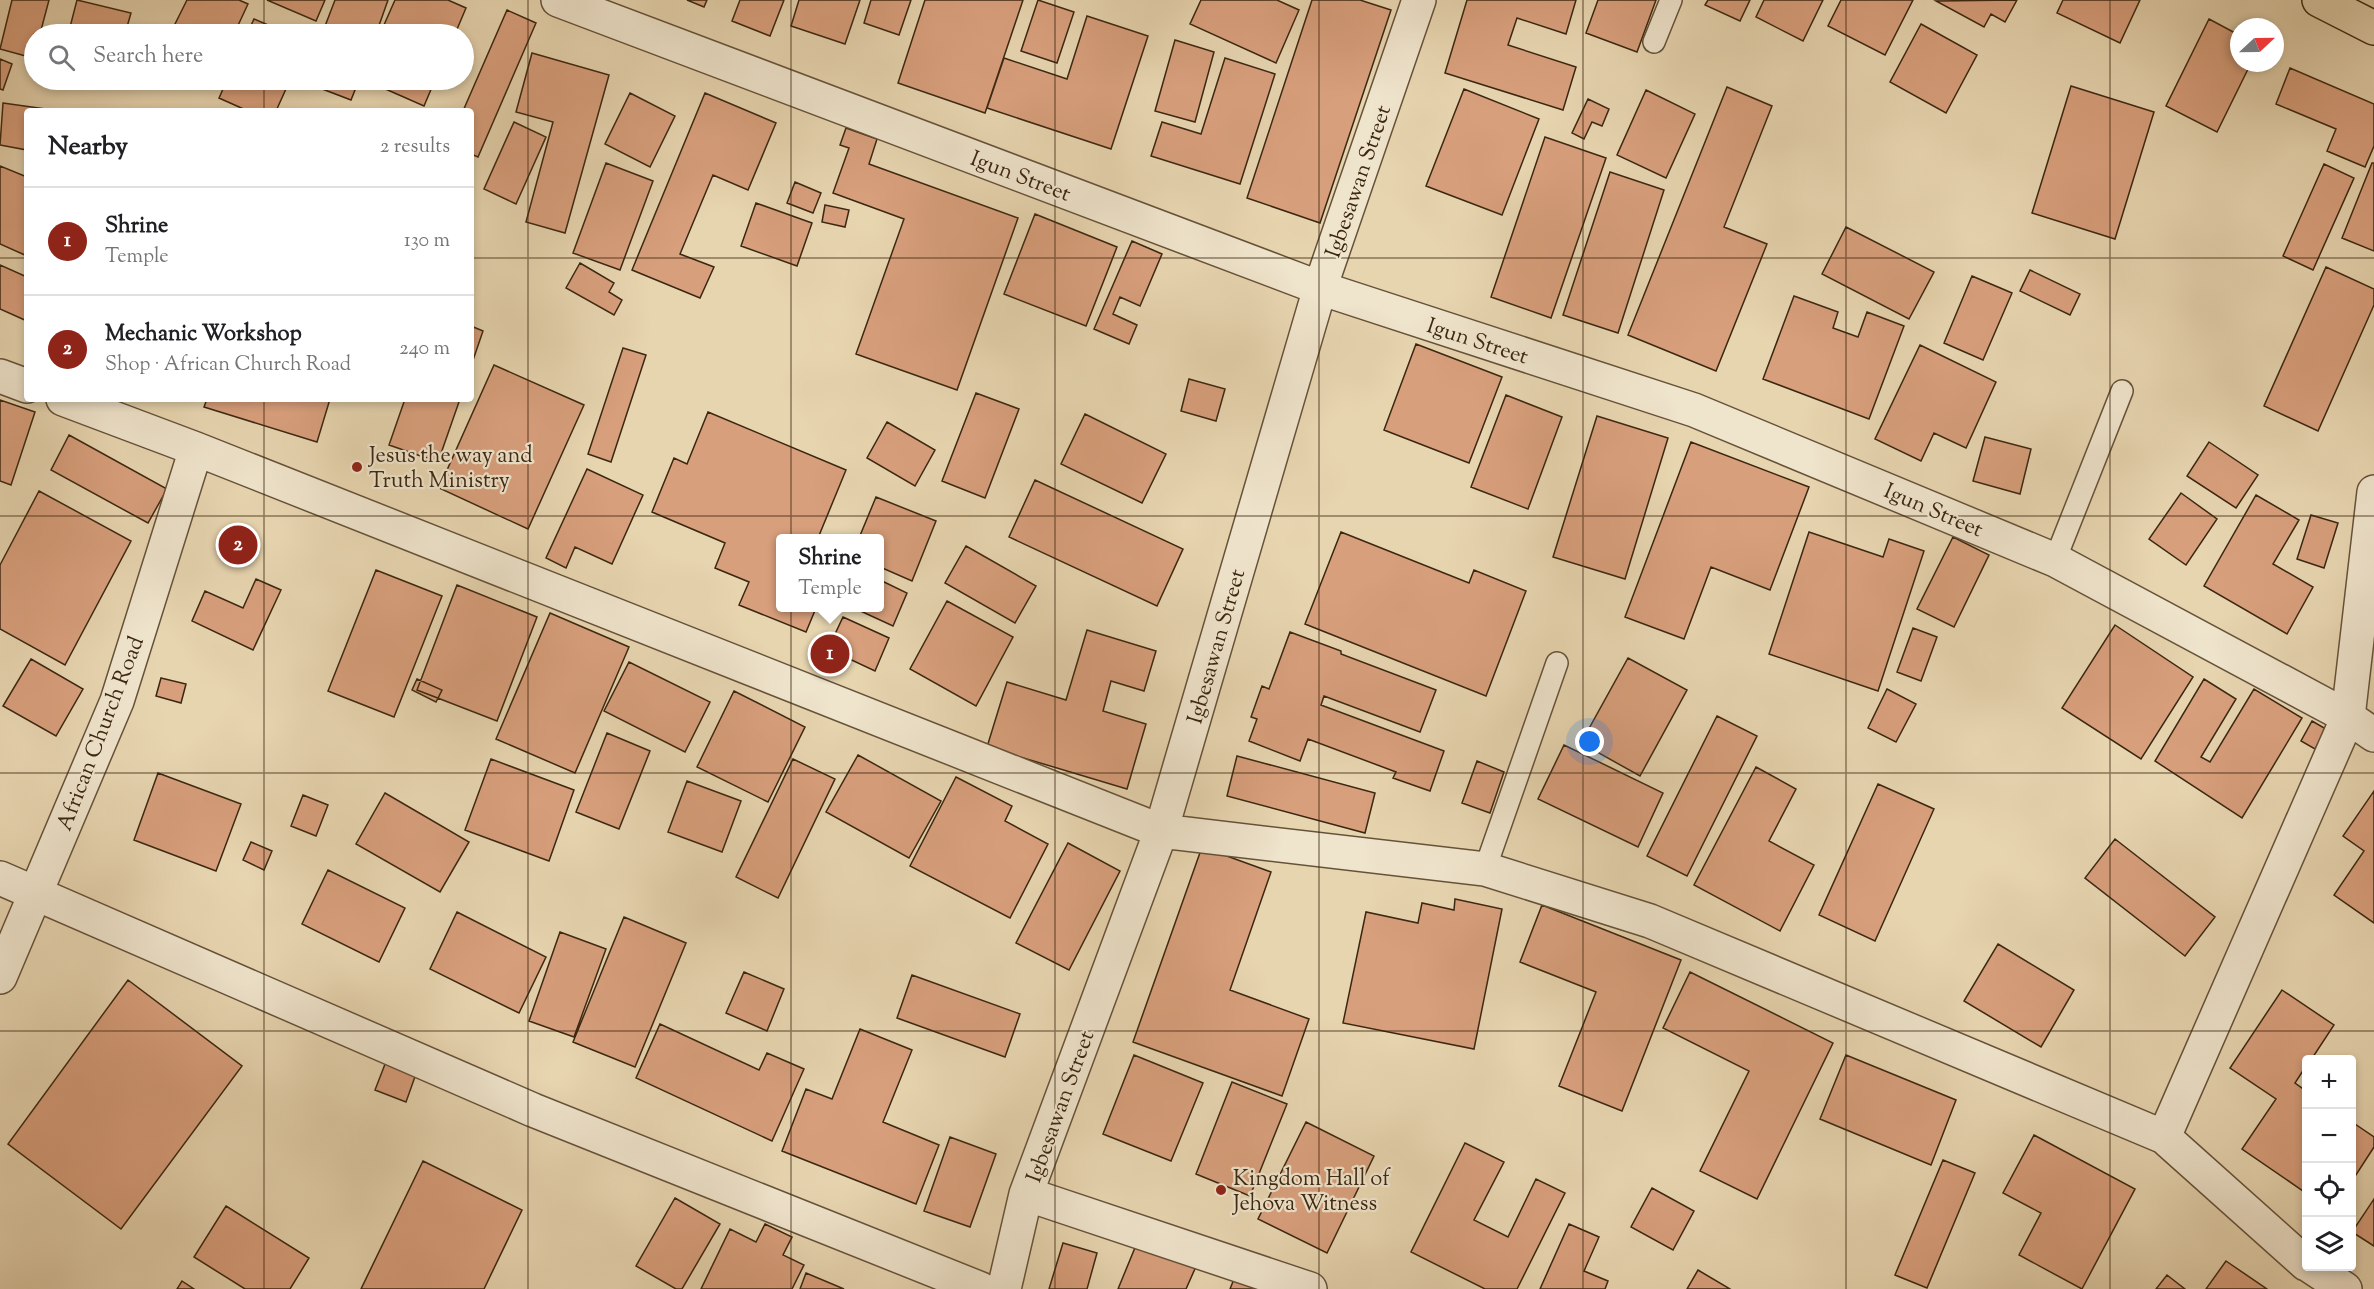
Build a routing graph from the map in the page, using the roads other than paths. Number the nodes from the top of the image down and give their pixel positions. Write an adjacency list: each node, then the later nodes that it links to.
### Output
1 (558, 0): 7 (street, Igun Street)
2 (1419, 0): 7 (street, Igbesawan Street)
3 (1671, 0): 6 (lane)
4 (2319, 0): 5 (highway)
5 (2374, 28)
6 (1654, 42)
7 (1320, 288): 14 (street, Igun Street); 17 (street, Igbesawan Street)
8 (0, 376): 9 (street)
9 (24, 385)
10 (2122, 391): 14 (lane)
11 (71, 402): 12 (street)
12 (196, 449): 17 (street); 20 (street, African Church Road)
13 (2374, 492): 16 (street)
14 (2055, 560): 16 (street, Igun Street)
15 (1557, 663): 18 (lane)
16 (2361, 726): 22 (street)
17 (1161, 831): 18 (street); 23 (street, Igbesawan Street)
18 (1485, 869): 22 (street)
19 (0, 878): 20 (street)
20 (36, 892): 21 (street, African Church Road); 27 (street)
21 (0, 977)
22 (2164, 1137): 24 (street)
23 (1026, 1194): 28 (street, Igbesawan Street); 29 (street)
24 (2302, 1261)
25 (2305, 1271): 30 (street)
26 (2316, 1271): 31 (street)
27 (981, 1289)
28 (1004, 1289)
29 (1310, 1289)
30 (2293, 1289)
31 (2345, 1289)

